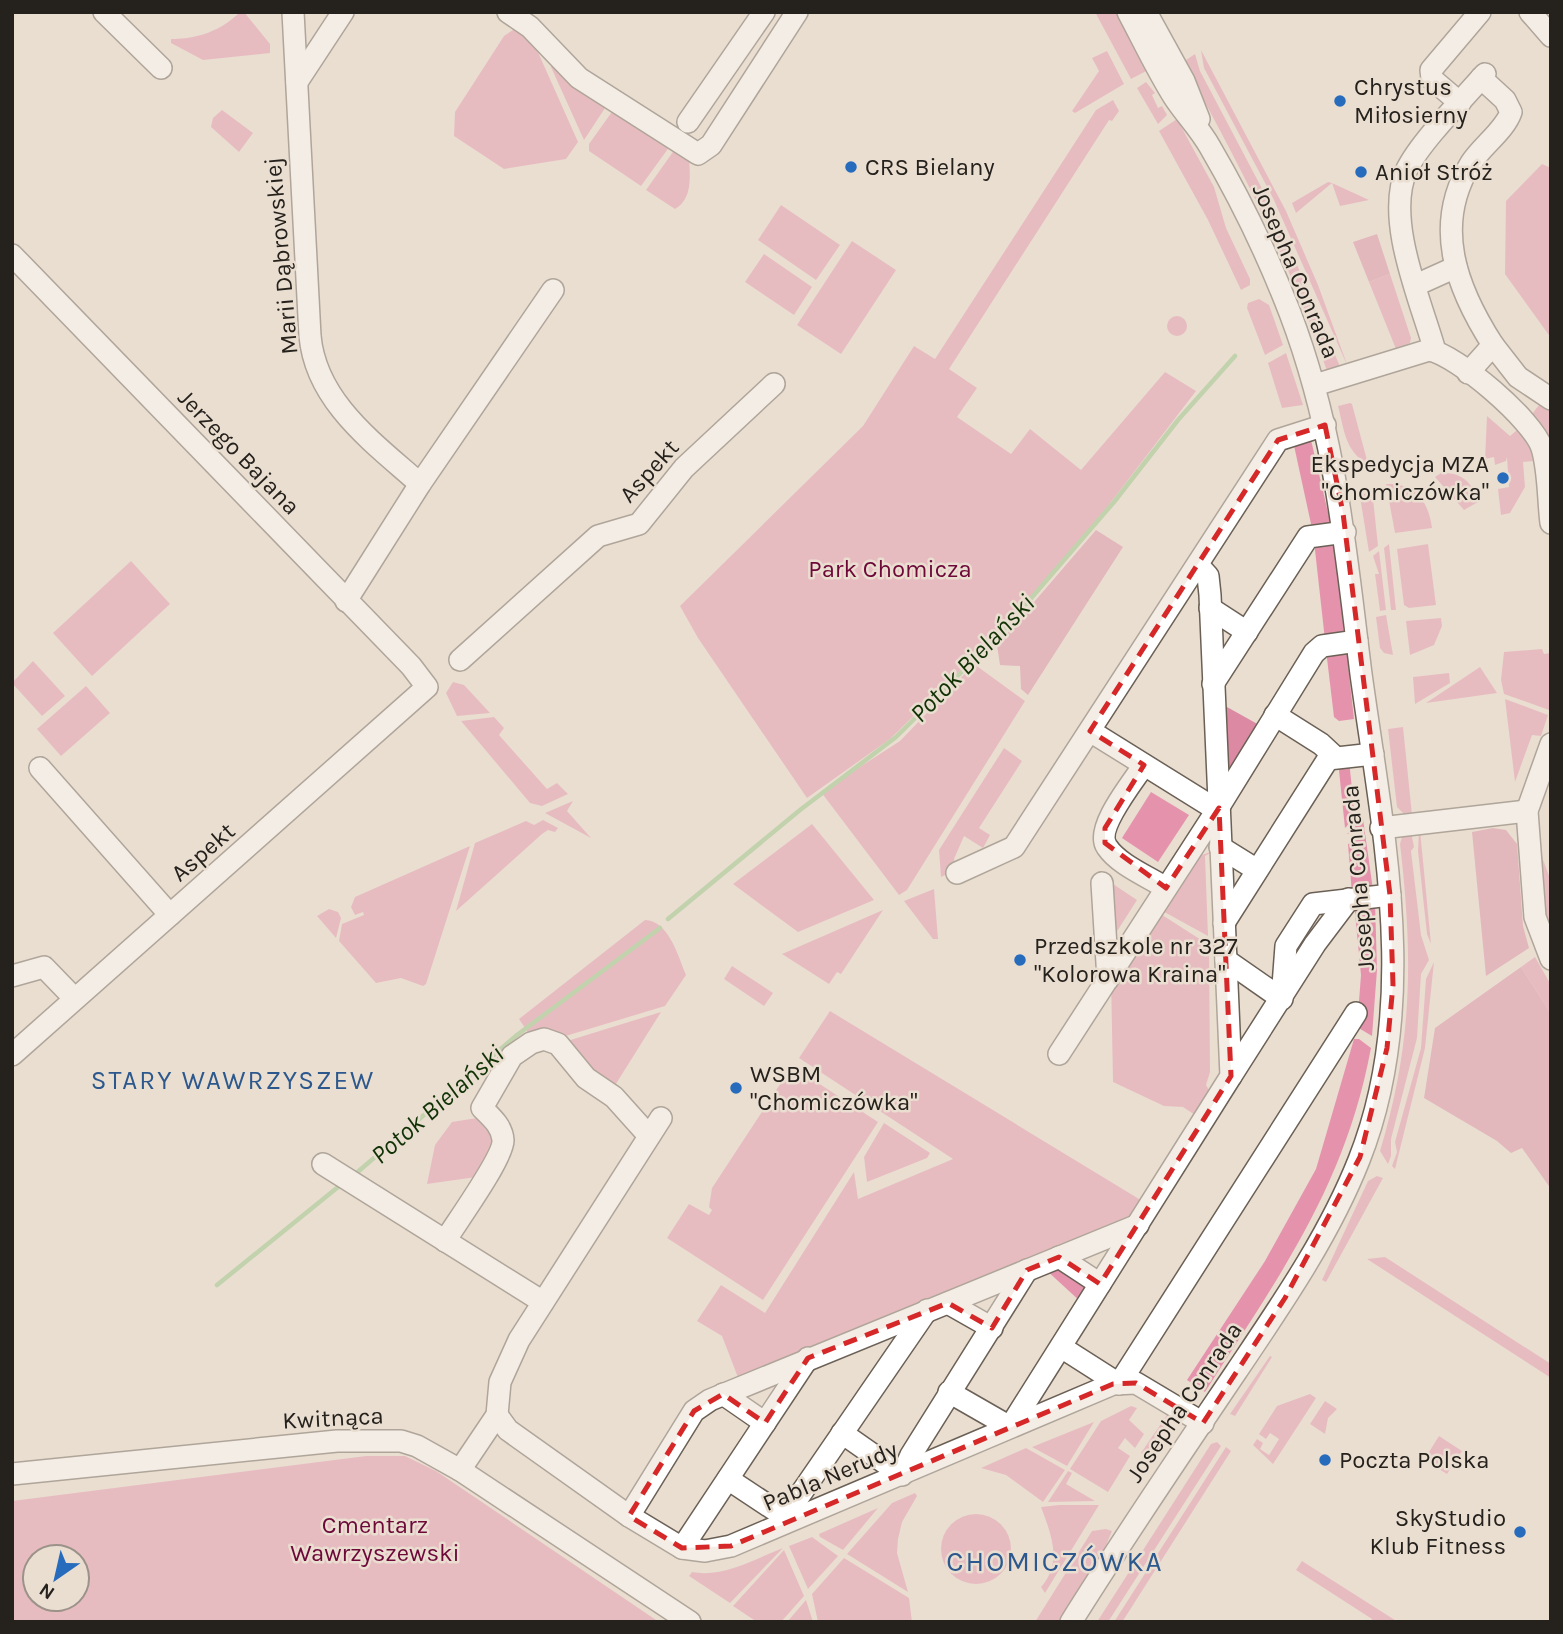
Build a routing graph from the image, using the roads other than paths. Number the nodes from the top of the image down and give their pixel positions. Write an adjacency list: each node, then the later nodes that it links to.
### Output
1 (104, 12): 12 (street)
2 (293, 12): 13 (street, Marii Dąbrowskiej)
3 (343, 12): 13 (street)
4 (508, 12): 6 (street)
5 (764, 12): 15 (street)
6 (797, 12)
7 (1128, 12): 16 (street, Josepha Conrada)
8 (1146, 12): 16 (street, Josepha Conrada)
9 (1480, 12): 14 (street)
10 (1530, 12): 11 (street)
11 (1551, 36)
12 (161, 68)
13 (297, 82): 28 (street, Marii Dąbrowskiej)
14 (1460, 103): 18 (street); 19 (street)
15 (688, 122)
16 (1207, 141): 25 (street, Josepha Conrada)
17 (12, 255): 32 (street, Jerzego Bajana)
18 (1456, 267): 19 (street); 21 (street)
19 (1416, 285): 22 (street)
20 (553, 290): 28 (street)
21 (1493, 345): 23 (street); 26 (street)
22 (1435, 351): 23 (street); 25 (street)
23 (1468, 373): 29 (street)
24 (774, 384): 36 (street, Aspekt)
25 (1315, 385): 27 (street, Josepha Conrada)
26 (1551, 399)
27 (1325, 425): 30 (street, Josepha Conrada); 31 (street)
28 (420, 484): 32 (street)
29 (1551, 523)
30 (1345, 532): 34 (street); 35 (street, Josepha Conrada)
31 (1198, 565): 33 (street); 40 (street)
32 (346, 601): 38 (street, Jerzego Bajana)
33 (1210, 608): 34 (street); 37 (street)
34 (1247, 632): 37 (street)
35 (1357, 641): 39 (street); 42 (street, Josepha Conrada)
36 (460, 660)
37 (1213, 684): 46 (street)
38 (427, 687): 55 (street, Aspekt)
39 (1275, 715): 43 (street); 46 (street)
40 (1090, 731): 44 (street); 51 (street)
41 (1551, 744): 47 (street)
42 (1373, 754): 43 (street); 48 (street, Josepha Conrada)
43 (1335, 757): 50 (street)
44 (1144, 765): 46 (street); 53 (street)
45 (40, 768): 55 (street)
46 (1217, 810): 49 (street); 53 (street)
47 (1527, 811): 48 (street); 58 (street)
48 (1381, 828): 54 (street, Josepha Conrada)
49 (1220, 847): 50 (street); 56 (street)
50 (1257, 870): 56 (street)
51 (957, 873)
52 (1102, 883): 60 (street)
53 (1166, 888): 60 (street)
54 (1390, 895): 62 (street); 86 (street, Josepha Conrada)
55 (170, 915): 61 (street, Aspekt)
56 (1224, 923): 57 (street)
57 (1226, 960): 62 (street); 66 (street)
58 (1551, 960)
59 (12, 976): 61 (street)
60 (1108, 979): 64 (street)
61 (74, 998): 65 (street, Aspekt)
62 (1282, 999): 66 (street)
63 (1356, 1013): 81 (street)
64 (1059, 1054)
65 (12, 1055)
66 (1231, 1076): 70 (street)
67 (661, 1118): 68 (street)
68 (649, 1136): 71 (street); 75 (street)
69 (338, 1174): 71 (street)
70 (1138, 1224): 72 (street); 74 (street)
71 (445, 1241): 75 (street)
72 (1059, 1257): 73 (street); 74 (street)
73 (1027, 1270): 76 (street); 78 (street)
74 (1100, 1284): 79 (street)
75 (543, 1302): 84 (street)
76 (948, 1303): 77 (street); 78 (street)
77 (927, 1310): 80 (street); 88 (street)
78 (992, 1328): 82 (street)
79 (1061, 1347): 81 (street); 87 (street)
80 (808, 1358): 83 (street); 85 (street)
81 (1119, 1384): 86 (street); 87 (street, Pabla Nerudy)
82 (949, 1392): 87 (street); 91 (street)
83 (723, 1394): 85 (street); 93 (street)
84 (497, 1415): 89 (street); 93 (street, Pabla Nerudy)
85 (765, 1423): 92 (street)
86 (1203, 1423): 97 (street, Josepha Conrada)
87 (1010, 1427): 91 (street, Pabla Nerudy)
88 (842, 1433): 91 (street); 94 (street)
89 (460, 1470): 90 (street, Kwitnąca); 96 (street, Kwitnąca)
90 (12, 1474)
91 (902, 1475): 94 (street, Pabla Nerudy)
92 (728, 1479): 94 (street); 95 (street)
93 (629, 1516): 95 (street, Pabla Nerudy)
94 (790, 1520): 95 (street, Pabla Nerudy)
95 (682, 1548)
96 (690, 1622)
97 (1071, 1622)

